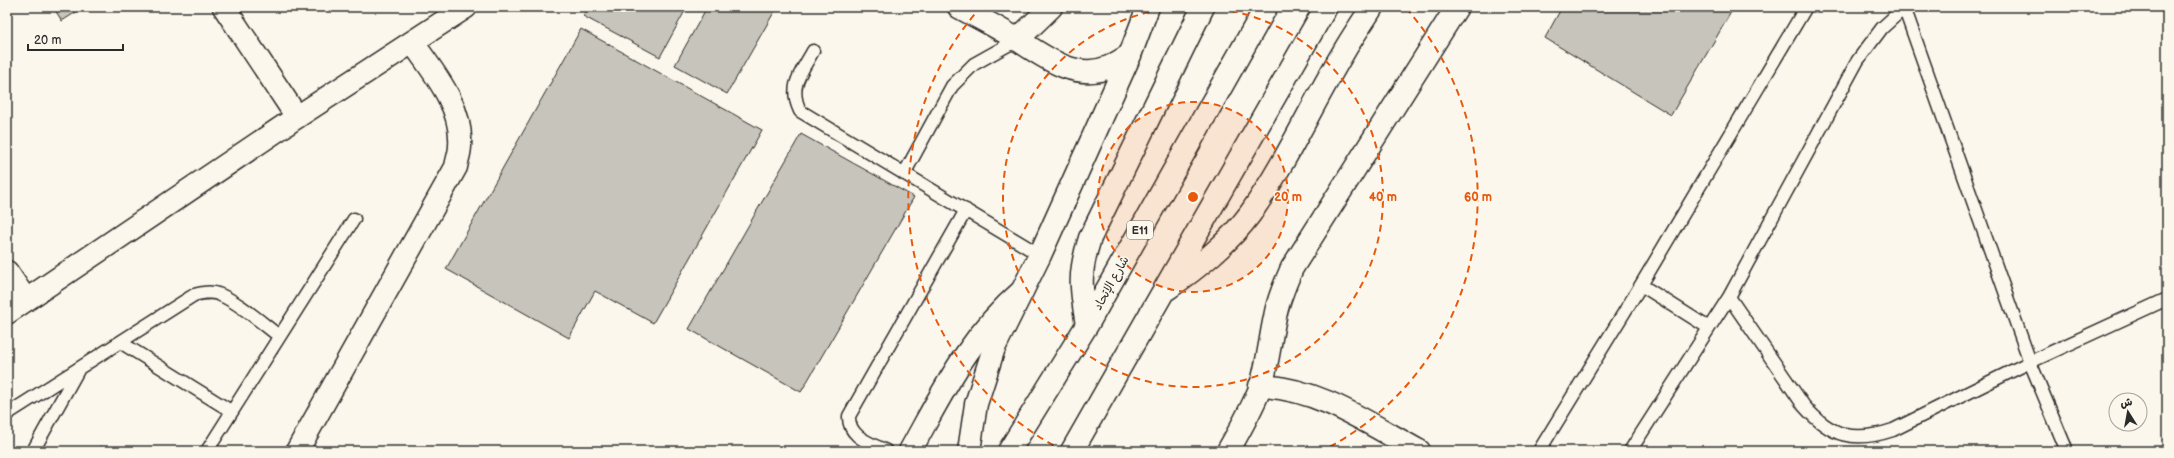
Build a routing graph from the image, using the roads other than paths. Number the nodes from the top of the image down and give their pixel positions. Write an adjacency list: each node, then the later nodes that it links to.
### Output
1 (224, 7): 17 (main road)
2 (466, 7): 14 (main road)
3 (959, 7): 13 (main road)
4 (1051, 7): 13 (main road)
5 (1148, 7): 16 (main road)
6 (1203, 7): 30 (main road)
7 (1266, 7): 30 (main road, شارع الإتحاد / E11)
8 (1326, 7): 25 (main road)
9 (1372, 7): 25 (main road)
10 (1457, 7): 36 (main road)
11 (1806, 7): 23 (lane)
12 (1904, 7): 26 (lane); 34 (lane)
13 (1017, 40): 16 (main road); 18 (lane)
14 (413, 43): 17 (main road); 41 (main road)
15 (813, 51): 18 (lane)
16 (1130, 54): 21 (main road)
17 (297, 117): 28 (main road)
18 (904, 174): 19 (lane)
19 (966, 210): 21 (lane); 42 (lane)
20 (354, 219): 32 (lane)
21 (1040, 255): 24 (main road)
22 (7, 272): 28 (main road)
23 (1641, 285): 31 (lane); 49 (lane)
24 (1023, 290): 43 (main road); 44 (main road)
25 (1161, 293): 46 (main road)
26 (1730, 297): 31 (lane); 34 (lane)
27 (2167, 299): 34 (lane)
28 (26, 300): 29 (main road)
29 (7, 313)
30 (1087, 325): 45 (main road, شارع الإتحاد / E11)
31 (1709, 328): 50 (lane)
32 (279, 336): 33 (lane); 37 (lane)
33 (120, 342): 35 (lane); 37 (lane)
34 (2030, 362): 51 (lane)
35 (78, 369): 38 (lane); 39 (lane)
36 (1260, 386): 47 (main road); 48 (main road)
37 (231, 411): 40 (lane)
38 (7, 414)
39 (33, 451)
40 (207, 451)
41 (297, 451)
42 (886, 451)
43 (910, 451)
44 (968, 451)
45 (1010, 451)
46 (1072, 451)
47 (1228, 451)
48 (1419, 451)
49 (1538, 451)
50 (1630, 451)
51 (2066, 451)

